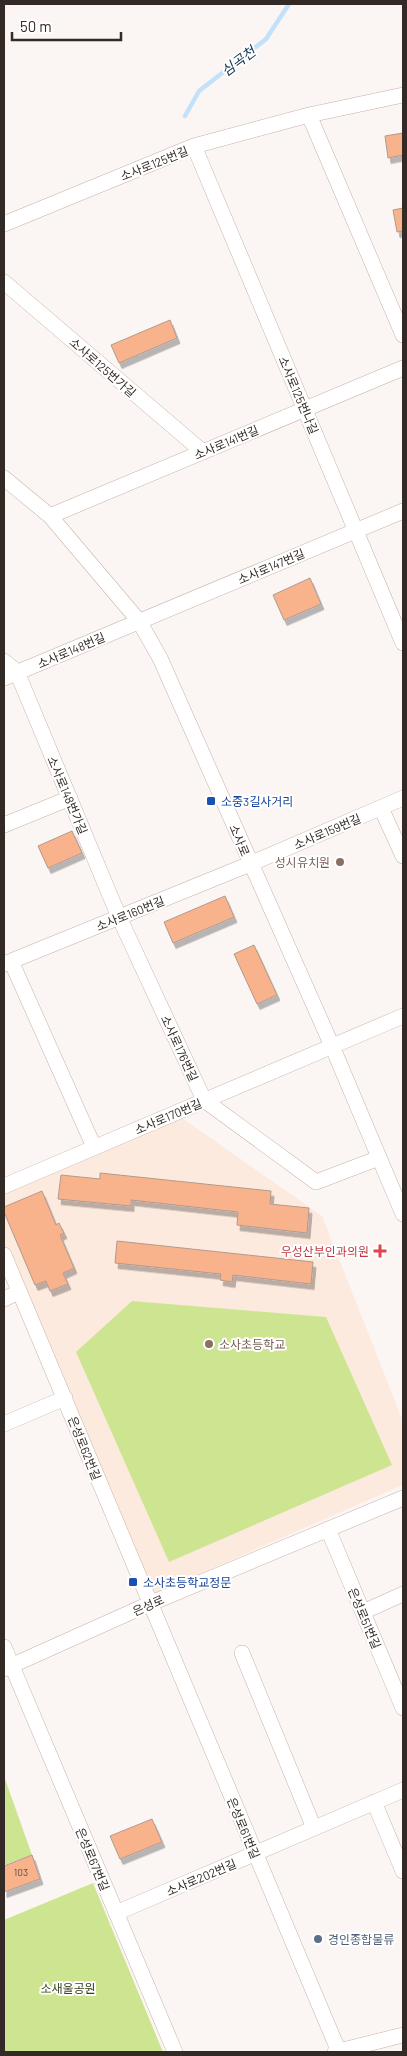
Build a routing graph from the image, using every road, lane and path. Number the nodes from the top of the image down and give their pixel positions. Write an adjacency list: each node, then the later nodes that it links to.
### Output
1 (403, 95): 2 (street, 소사로125번길)
2 (309, 115): 3 (street, 소사로125번길); 6 (street)
3 (194, 146): 4 (street, 소사로125번길); 8 (street, 소사로125번나길)
4 (4, 224)
5 (4, 282): 9 (street, 소사로125번가길)
6 (403, 335)
7 (403, 368): 8 (street, 소사로141번길)
8 (305, 409): 9 (street, 소사로141번길); 13 (street, 소사로125번나길)
9 (203, 452): 12 (street, 소사로141번길)
10 (4, 478): 12 (street, 소사로)
11 (403, 511): 13 (street, 소사로147번길)
12 (50, 516): 14 (street, 소사로)
13 (356, 531): 14 (street, 소사로147번길); 15 (street, 소사로125번나길)
14 (139, 622): 17 (street, 소사로148번길); 23 (street, 소사로)
15 (403, 643)
16 (4, 661): 17 (street)
17 (10, 675): 18 (street, 소사로148번가길)
18 (70, 798): 21 (street); 24 (street, 소사로148번가길)
19 (403, 798): 20 (street, 소사로159번길)
20 (381, 808): 22 (street); 23 (street, 소사로159번길)
21 (4, 825)
22 (403, 856)
23 (250, 864): 24 (street, 소사로160번길); 27 (street, 소사로)
24 (119, 917): 25 (street, 소사로160번길); 28 (street, 소사로176번길)
25 (7, 963): 29 (street, 소사로160번길)
26 (403, 1016): 27 (street, 소사로170번길)
27 (332, 1046): 28 (street, 소사로170번길); 30 (street, 소사로)
28 (204, 1100): 29 (street, 소사로170번길); 30 (street, 소사로176번길)
29 (94, 1147): 31 (street, 소사로170번길)
30 (379, 1158): 32 (street, 소사로)
31 (4, 1186)
32 (403, 1214)
33 (4, 1255): 34 (street, 은성로62번길)
34 (19, 1292): 35 (street); 36 (street, 은성로62번길)
35 (4, 1299)
36 (64, 1398): 37 (street); 41 (street, 은성로62번길)
37 (4, 1424)
38 (403, 1498): 39 (street, 은성로)
39 (328, 1529): 41 (street, 은성로); 42 (street, 은성로51번길)
40 (403, 1594): 42 (street)
41 (150, 1604): 45 (street, 은성로); 50 (street, 은성로61번길)
42 (363, 1612): 46 (street, 은성로51번길)
43 (4, 1647): 45 (street, 은성로67번길)
44 (242, 1653): 49 (street)
45 (8, 1668): 52 (street, 은성로67번길)
46 (403, 1708)
47 (403, 1790): 48 (street, 소사로202번길)
48 (374, 1802): 49 (street, 소사로202번길); 51 (street)
49 (314, 1828): 50 (street, 소사로202번길)
50 (255, 1854): 52 (street, 소사로202번길); 55 (street, 은성로61번길)
51 (403, 1871)
52 (116, 1913): 54 (street, 은성로67번길)
53 (403, 2035): 55 (street)
54 (175, 2052)
55 (338, 2052)

